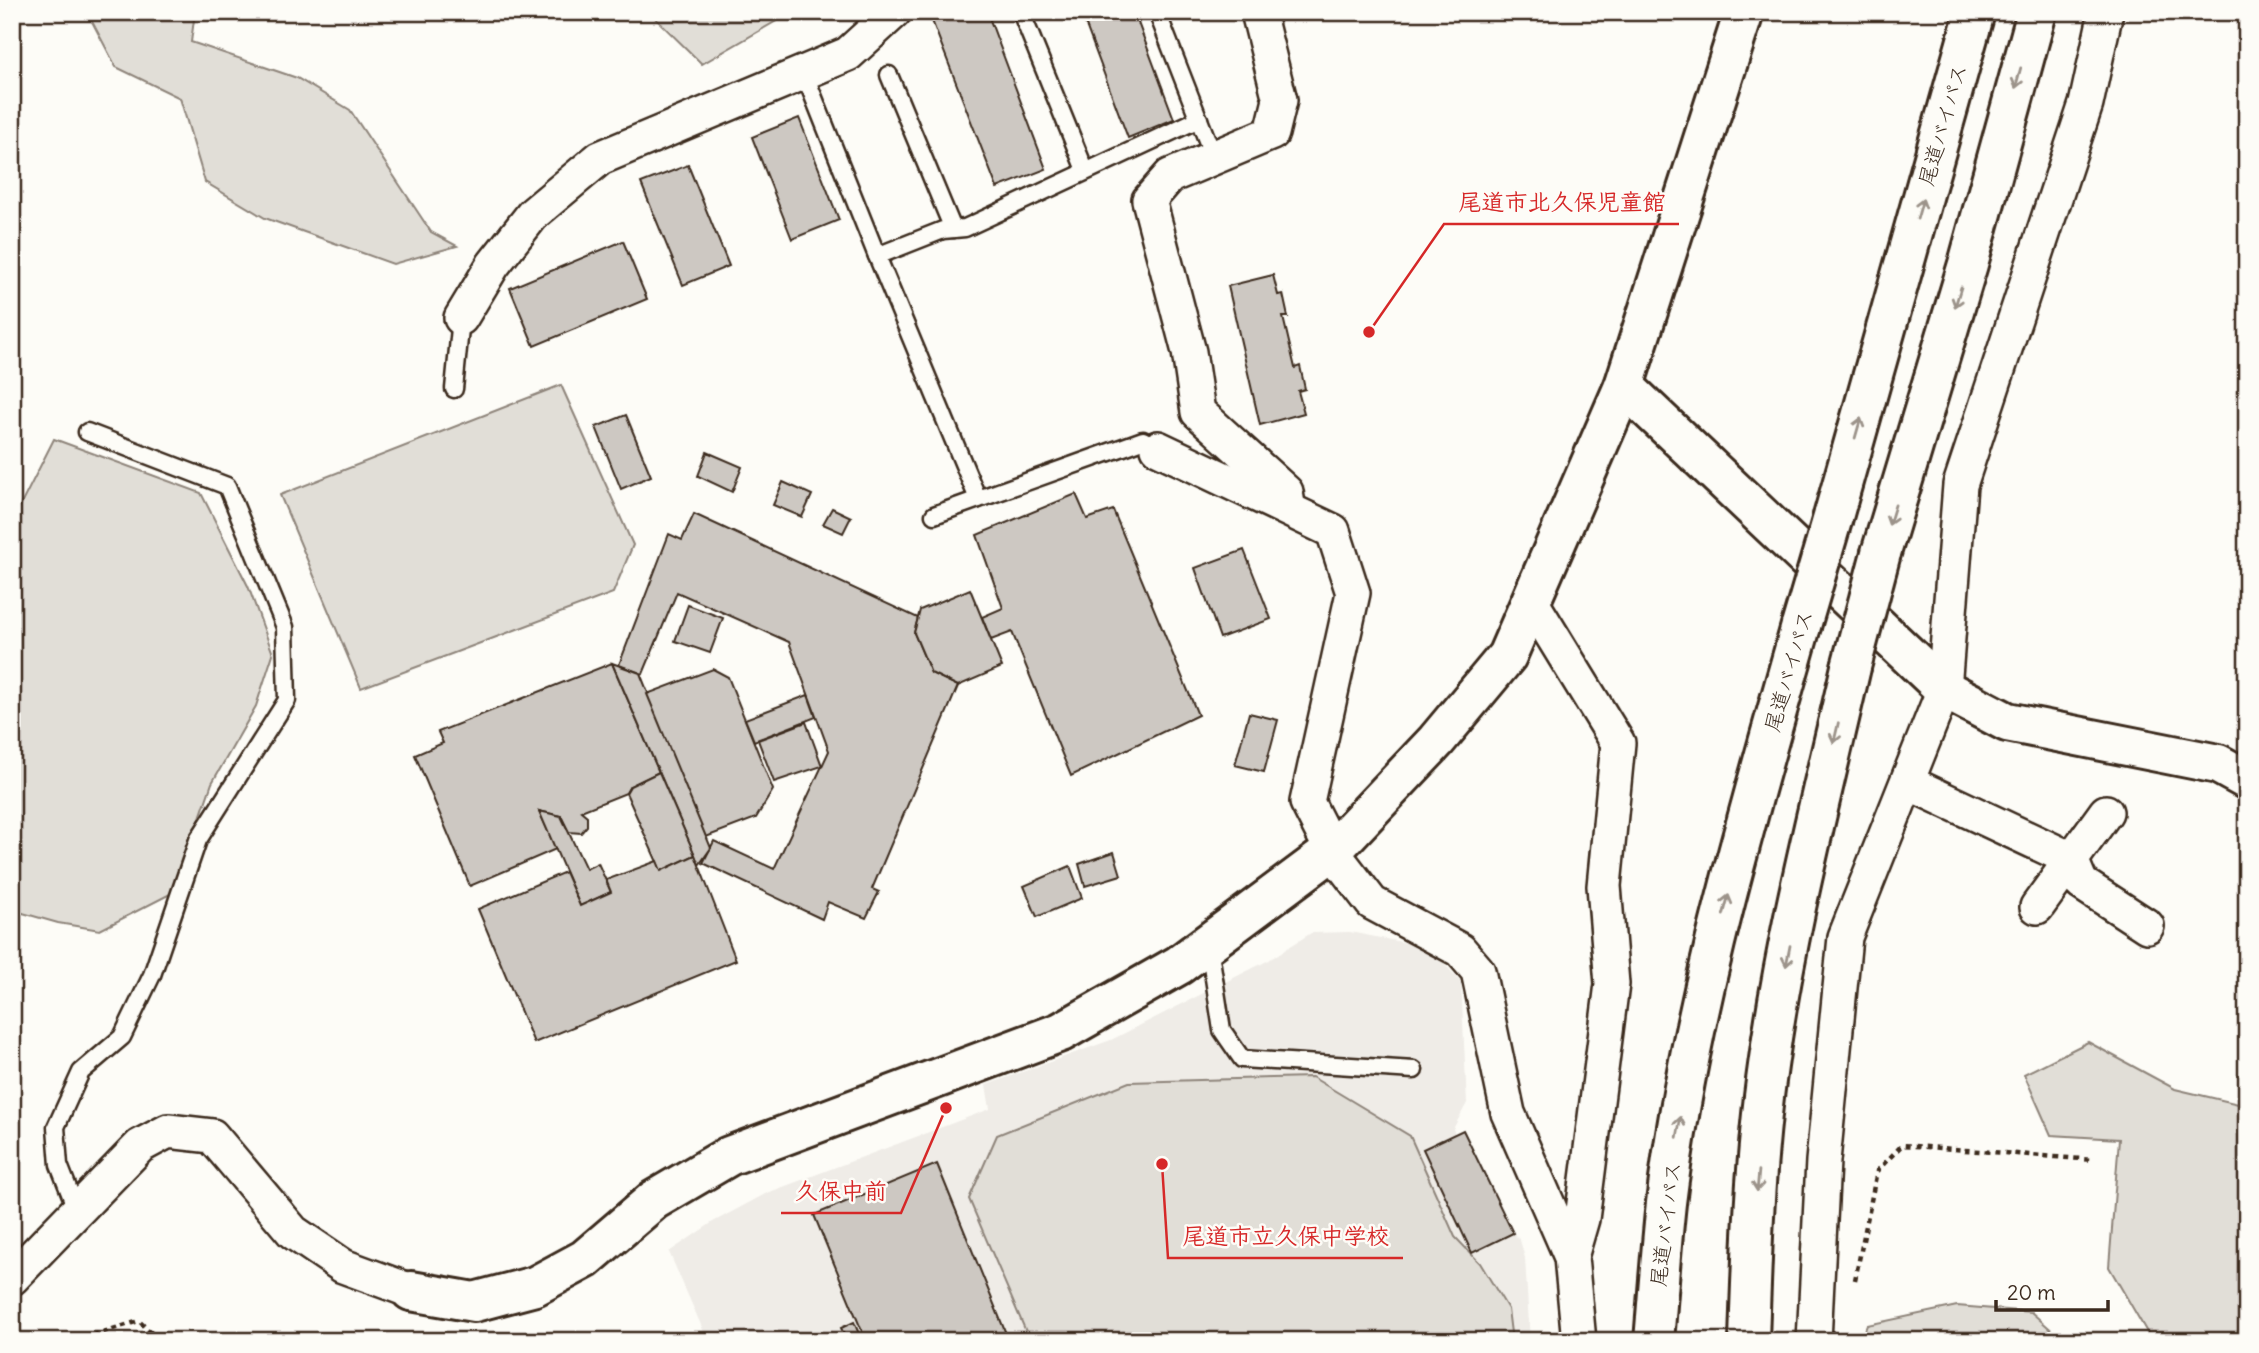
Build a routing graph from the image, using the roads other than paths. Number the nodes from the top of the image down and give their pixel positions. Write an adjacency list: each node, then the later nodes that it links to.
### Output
1 (894, 12): 9 (street)
2 (1021, 12): 13 (lane)
3 (1157, 12): 11 (lane)
4 (1258, 12): 12 (street)
5 (1744, 12): 17 (main road)
6 (1975, 12): 40 (main road, 尾道バイパス, one-way to 6, bridge)
7 (2036, 12): 41 (main road, one-way to 41, bridge)
8 (2106, 12): 25 (street)
9 (804, 73): 15 (lane); 16 (street)
10 (889, 75): 14 (lane)
11 (1199, 119): 12 (lane); 13 (lane)
12 (1214, 158): 22 (street)
13 (1085, 170): 14 (lane)
14 (953, 229): 15 (lane)
15 (877, 256): 21 (lane)
16 (461, 318): 18 (lane)
17 (1624, 386): 24 (main road); 25 (main road)
18 (454, 389)
19 (87, 432): 35 (lane)
20 (1158, 448): 21 (lane); 22 (street)
21 (978, 499): 23 (lane)
22 (1288, 508): 29 (street)
23 (934, 515)
24 (1531, 601): 29 (main road); 36 (street)
25 (1944, 689): 26 (main road); 27 (street)
26 (2247, 779)
27 (1909, 783): 30 (street); 42 (street)
28 (2106, 812): 30 (street)
29 (1332, 851): 33 (main road); 36 (street)
30 (2071, 859): 31 (street); 32 (street)
31 (2038, 906)
32 (2147, 926)
33 (1209, 943): 34 (lane); 38 (main road)
34 (1414, 1070)
35 (77, 1211): 37 (street); 38 (street)
36 (1571, 1257): 39 (street)
37 (12, 1278)
38 (411, 1291)
39 (1579, 1341)
40 (1654, 1341)
41 (1749, 1341)
42 (1814, 1341)

